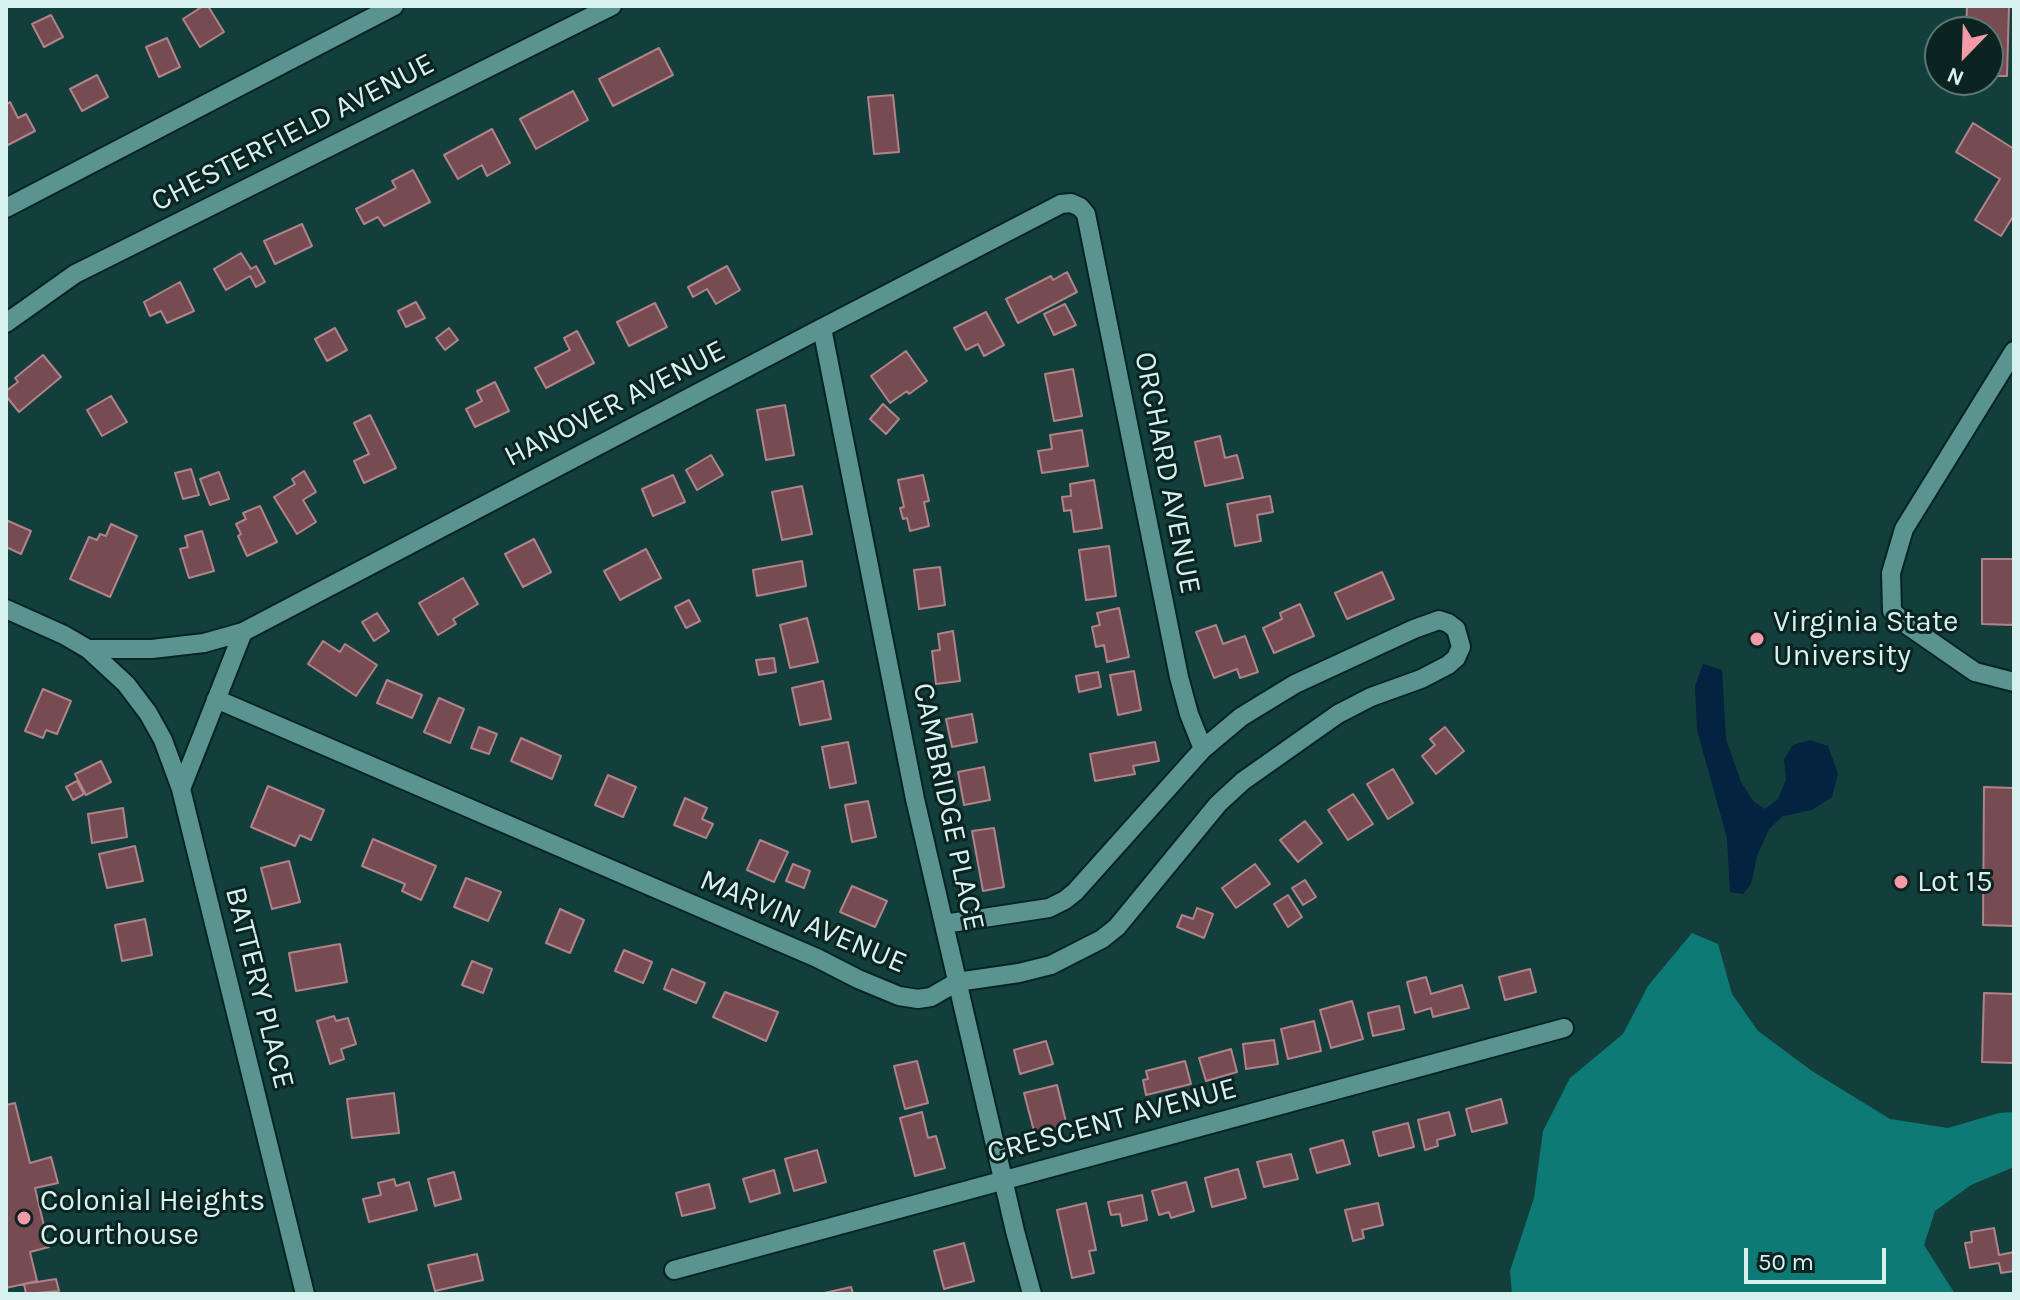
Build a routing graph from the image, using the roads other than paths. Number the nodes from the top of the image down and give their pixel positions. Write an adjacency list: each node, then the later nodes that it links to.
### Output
1 (394, 6): 4 (street)
2 (612, 6): 5 (street, CHESTERFIELD AVENUE)
3 (1080, 207): 6 (street, HANOVER AVENUE); 13 (street, ORCHARD AVENUE)
4 (6, 208)
5 (6, 323)
6 (822, 328): 9 (street, HANOVER AVENUE); 15 (street, CAMBRIDGE PLACE)
7 (2014, 351): 11 (street)
8 (6, 609): 10 (street)
9 (243, 632): 10 (street); 12 (street)
10 (88, 649): 14 (street)
11 (2014, 682)
12 (216, 699): 14 (street); 16 (street, MARVIN AVENUE)
13 (1203, 749): 15 (street, MARVIN AVENUE); 16 (street, MARVIN AVENUE)
14 (181, 789): 20 (street, BATTERY PLACE)
15 (944, 924): 16 (street, CAMBRIDGE PLACE)
16 (957, 982): 18 (street, CAMBRIDGE PLACE)
17 (1564, 1028): 18 (street, CRESCENT AVENUE)
18 (1003, 1179): 19 (street, CRESCENT AVENUE); 21 (street, CAMBRIDGE PLACE)
19 (674, 1270)
20 (305, 1294)
21 (1032, 1294)

